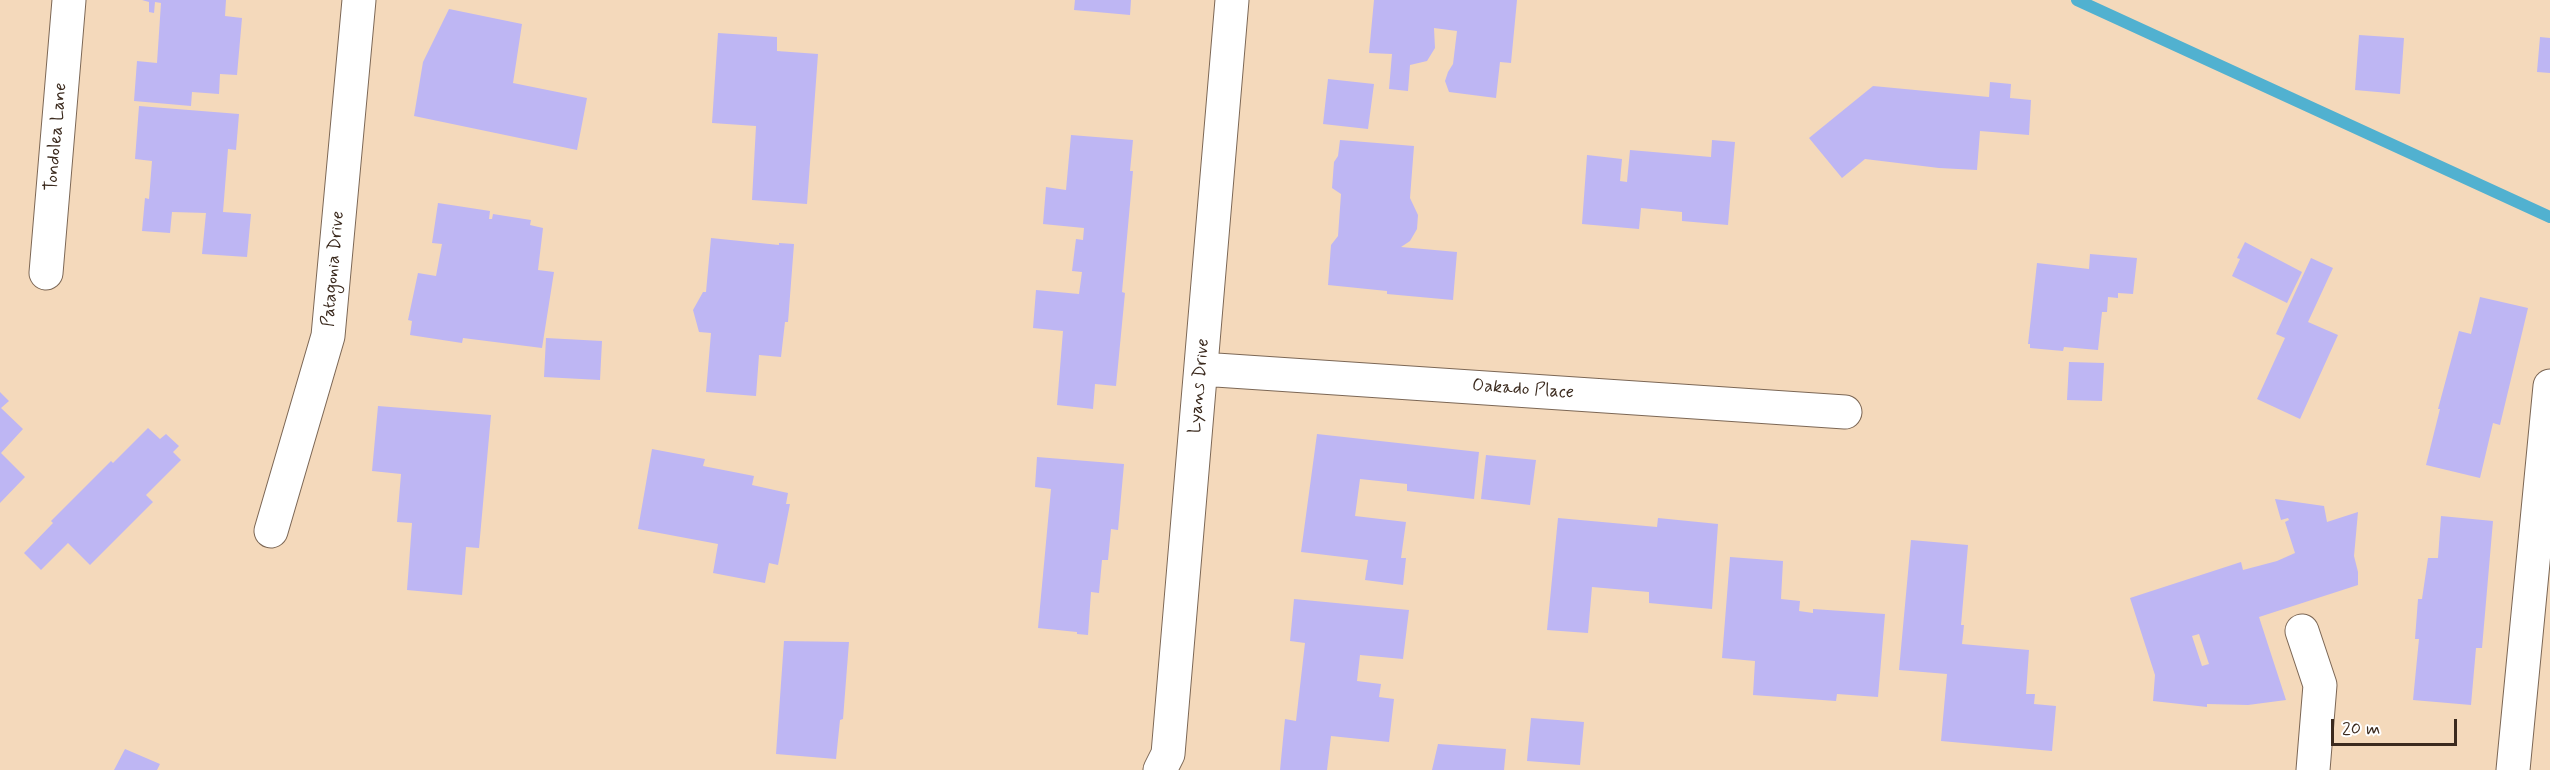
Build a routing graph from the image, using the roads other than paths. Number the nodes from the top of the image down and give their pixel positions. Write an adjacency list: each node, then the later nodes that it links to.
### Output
1 (69, 0): 4 (street, Tondolea Lane)
2 (359, 0): 8 (street, Patagonia Drive)
3 (1232, 0): 5 (street, Lyans Drive)
4 (46, 273)
5 (1201, 369): 7 (street, Oakado Place); 10 (street, Lyans Drive)
6 (2550, 386): 12 (street)
7 (1845, 412)
8 (271, 531)
9 (2302, 631): 11 (street)
10 (1160, 770)
11 (2313, 770)
12 (2513, 770)

